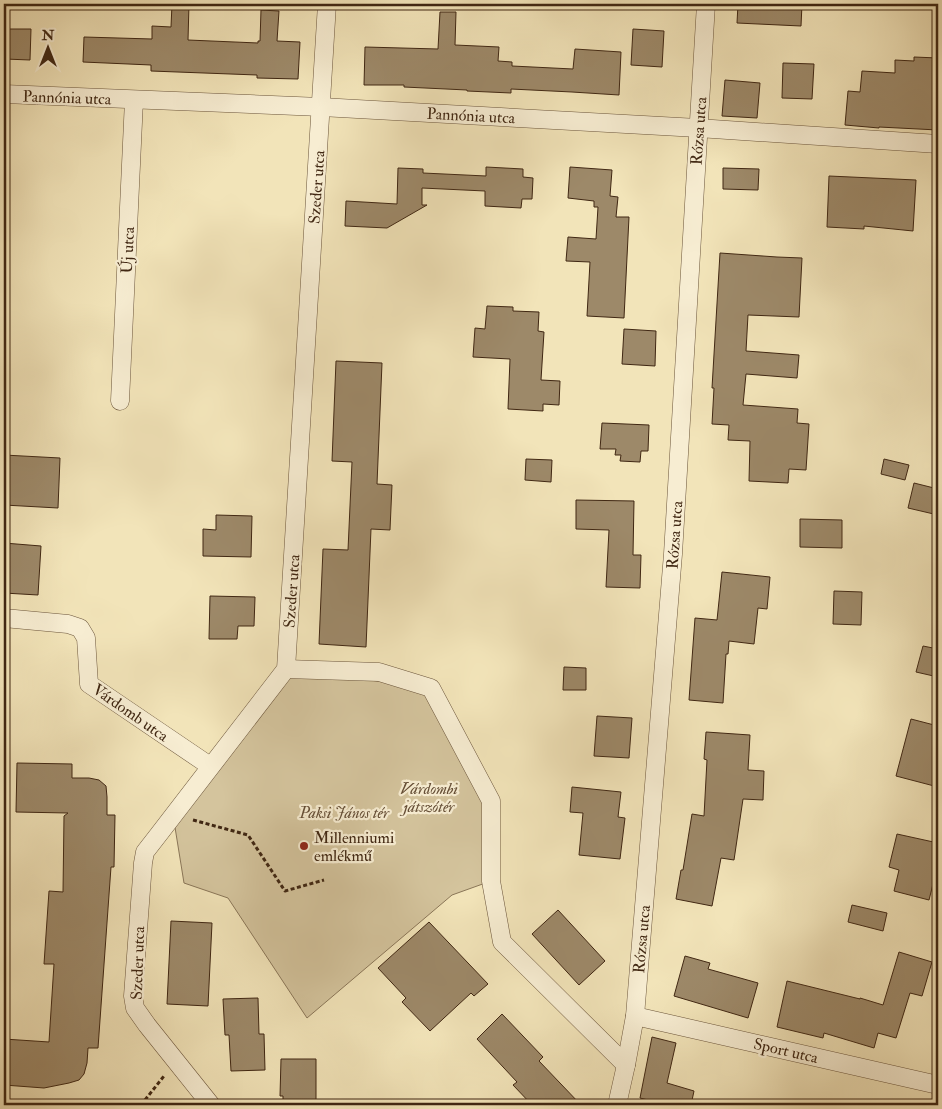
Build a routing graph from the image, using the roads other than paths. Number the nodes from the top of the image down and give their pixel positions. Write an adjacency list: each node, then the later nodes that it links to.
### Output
1 (327, 4): 5 (street, Szeder utca)
2 (706, 4): 6 (street, Rózsa utca)
3 (4, 94): 4 (street, Pannónia utca)
4 (134, 100): 5 (street, Pannónia utca); 8 (street, Új utca)
5 (321, 107): 6 (street, Pannónia utca); 10 (street, Szeder utca)
6 (698, 128): 7 (street, Pannónia utca); 12 (street, Rózsa utca)
7 (938, 144)
8 (120, 401)
9 (4, 618): 11 (street, Várdomb utca)
10 (286, 669): 11 (street, Szeder utca); 13 (street)
11 (210, 766): 15 (street, Szeder utca)
12 (634, 1016): 13 (street, Rózsa utca); 14 (street, Sport utca)
13 (626, 1065): 16 (street, Rózsa utca)
14 (938, 1085)
15 (211, 1105)
16 (616, 1105)

